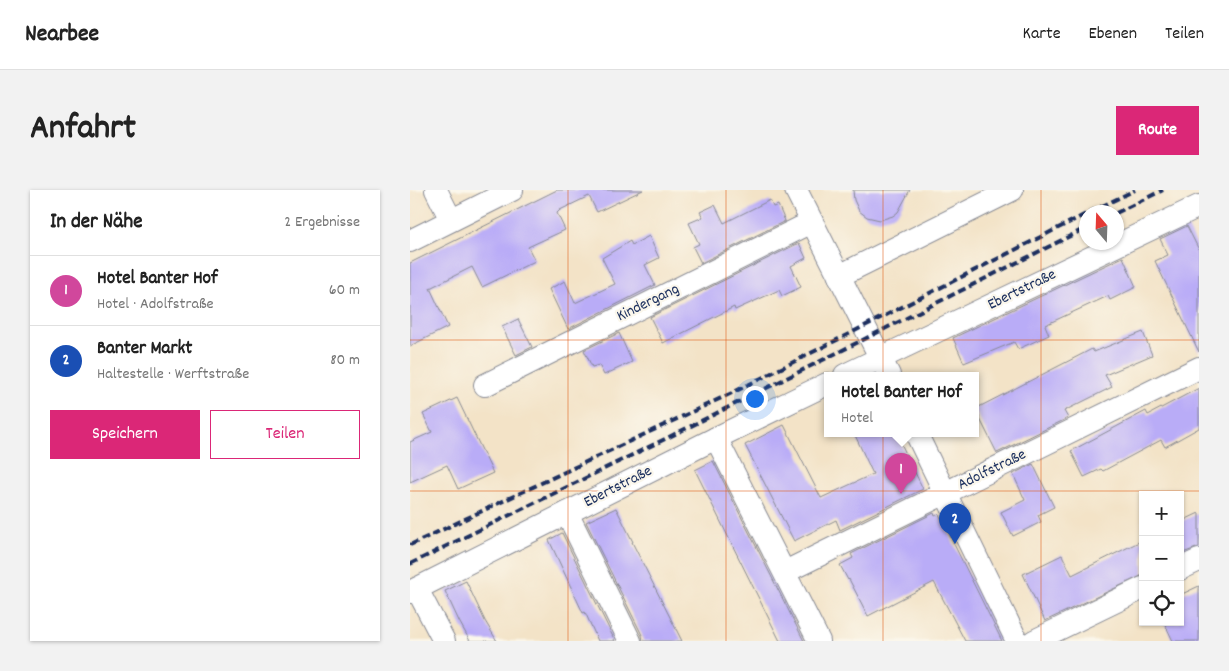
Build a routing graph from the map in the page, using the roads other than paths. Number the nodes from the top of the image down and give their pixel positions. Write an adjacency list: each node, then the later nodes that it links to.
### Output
1 (436, 190): 6 (street)
2 (512, 190): 6 (street)
3 (796, 190): 7 (street)
4 (1012, 190): 9 (street)
5 (1199, 206): 10 (street, Ebertstraße)
6 (451, 220): 8 (street)
7 (812, 222): 9 (street); 13 (street, Kindergang)
8 (410, 241)
9 (840, 276): 10 (street)
10 (884, 367): 12 (street, Ebertstraße)
11 (1199, 368): 17 (street, Adolfstraße)
12 (860, 372)
13 (485, 385)
14 (824, 385): 16 (street, Ebertstraße)
15 (918, 437): 17 (street)
16 (716, 438): 18 (street, Ebertstraße); 21 (street)
17 (946, 494): 21 (street, Adolfstraße); 27 (street)
18 (567, 513): 22 (street, Ebertstraße); 25 (street)
19 (1199, 560): 20 (street)
20 (1184, 567)
21 (785, 572): 26 (street)
22 (414, 590): 24 (street)
23 (1139, 590): 28 (street)
24 (444, 641)
25 (630, 641)
26 (819, 641)
27 (1017, 641)
28 (1034, 641)

